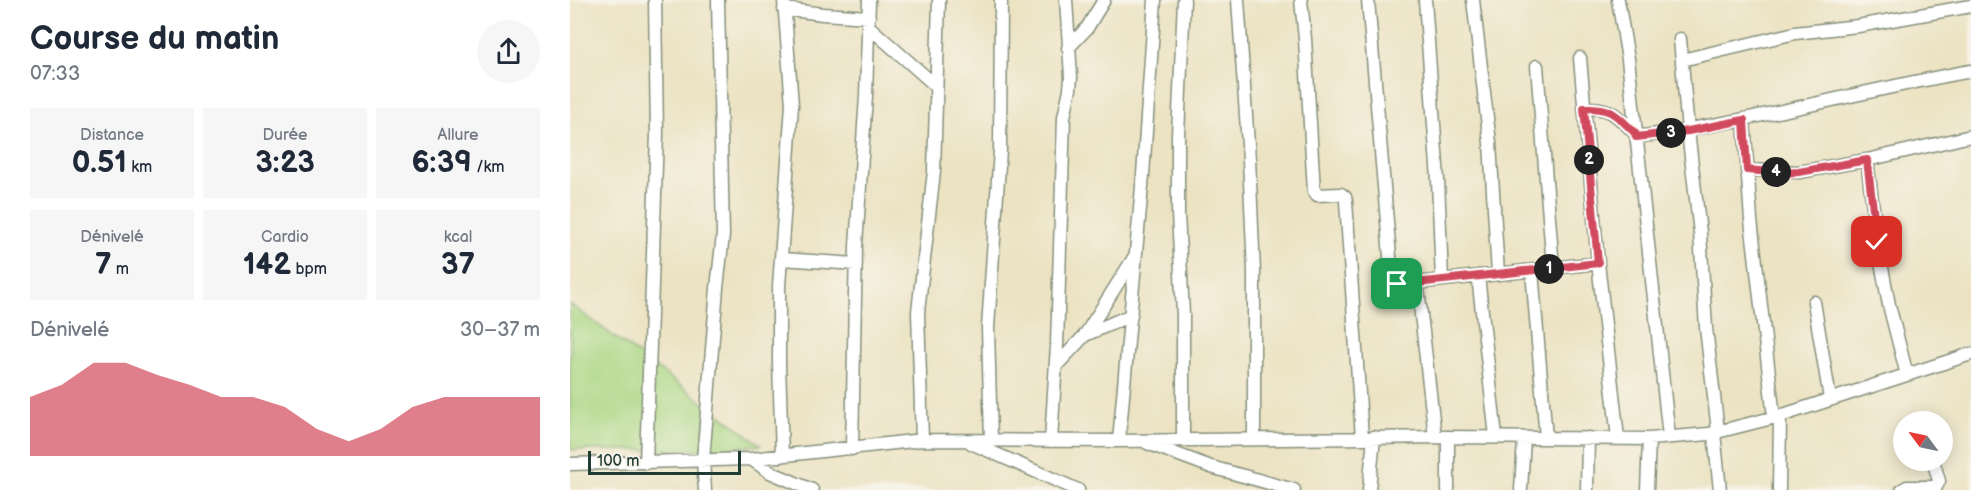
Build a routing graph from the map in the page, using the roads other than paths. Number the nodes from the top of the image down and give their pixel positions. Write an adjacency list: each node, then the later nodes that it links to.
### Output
1 (655, 0): 73 (street)
2 (718, 0): 72 (street)
3 (869, 0): 18 (street)
4 (939, 0): 25 (street)
5 (1001, 0): 66 (street)
6 (1066, 0): 20 (street)
7 (1104, 0): 20 (street)
8 (1155, 0): 33 (street)
9 (1184, 0): 65 (street)
10 (1238, 0): 60 (street)
11 (1301, 0): 52 (street)
12 (1368, 0): 42 (street)
13 (1425, 0): 41 (street)
14 (1473, 0): 39 (street)
15 (1618, 0): 29 (street)
16 (784, 4): 18 (street); 34 (street)
17 (1971, 6): 22 (street)
18 (869, 21): 25 (street); 36 (street)
19 (1680, 39): 22 (street)
20 (1068, 48): 47 (street)
21 (1580, 58): 26 (street)
22 (1682, 60): 28 (street)
23 (1537, 66): 37 (street)
24 (1971, 71): 27 (street)
25 (936, 86): 62 (street)
26 (1584, 108): 29 (street); 35 (street)
27 (1744, 120): 28 (street); 32 (street)
28 (1688, 131): 29 (street); 51 (street)
29 (1636, 135): 55 (street)
30 (1971, 136): 31 (street)
31 (1867, 160): 32 (street); 48 (street)
32 (1747, 170): 50 (street)
33 (1136, 255): 44 (street); 45 (street)
34 (782, 259): 36 (street); 70 (street)
35 (1598, 263): 37 (street); 59 (street)
36 (856, 264): 69 (street)
37 (1552, 268): 38 (street)
38 (1532, 270): 39 (street); 57 (street)
39 (1498, 274): 40 (street)
40 (1478, 276): 41 (street); 54 (street)
41 (1442, 280): 42 (street)
42 (1416, 283): 53 (street)
43 (1814, 302): 49 (street)
44 (1131, 315): 45 (street); 68 (street)
45 (1085, 335): 47 (street)
46 (1971, 354): 48 (street)
47 (1056, 366): 67 (street)
48 (1907, 375): 49 (street)
49 (1830, 399): 50 (street)
50 (1777, 417): 51 (street); 86 (street)
51 (1716, 432): 55 (street); 85 (street)
52 (1368, 437): 53 (street); 60 (street); 80 (street)
53 (1442, 437): 54 (street); 81 (street)
54 (1496, 437): 56 (street)
55 (1669, 437): 61 (street)
56 (1524, 438): 57 (street); 82 (street)
57 (1546, 438): 58 (street)
58 (1588, 438): 59 (street); 83 (street)
59 (1618, 438): 61 (street)
60 (1254, 439): 65 (street)
61 (1649, 439): 84 (street)
62 (922, 440): 63 (street); 69 (street)
63 (964, 440): 66 (street); 78 (street)
64 (1140, 440): 65 (street); 68 (street); 79 (street)
65 (1183, 440)
66 (991, 441): 67 (street)
67 (1051, 441): 68 (street)
68 (1119, 441)
69 (852, 449): 70 (street)
70 (782, 456): 71 (street)
71 (751, 459): 72 (street); 77 (street)
72 (703, 460): 73 (street); 76 (street)
73 (646, 463): 74 (street)
74 (570, 464)
75 (1936, 471): 87 (street)
76 (705, 490)
77 (812, 490)
78 (1078, 490)
79 (1294, 490)
80 (1369, 490)
81 (1448, 490)
82 (1521, 490)
83 (1587, 490)
84 (1647, 490)
85 (1720, 490)
86 (1779, 490)
87 (1902, 490)

